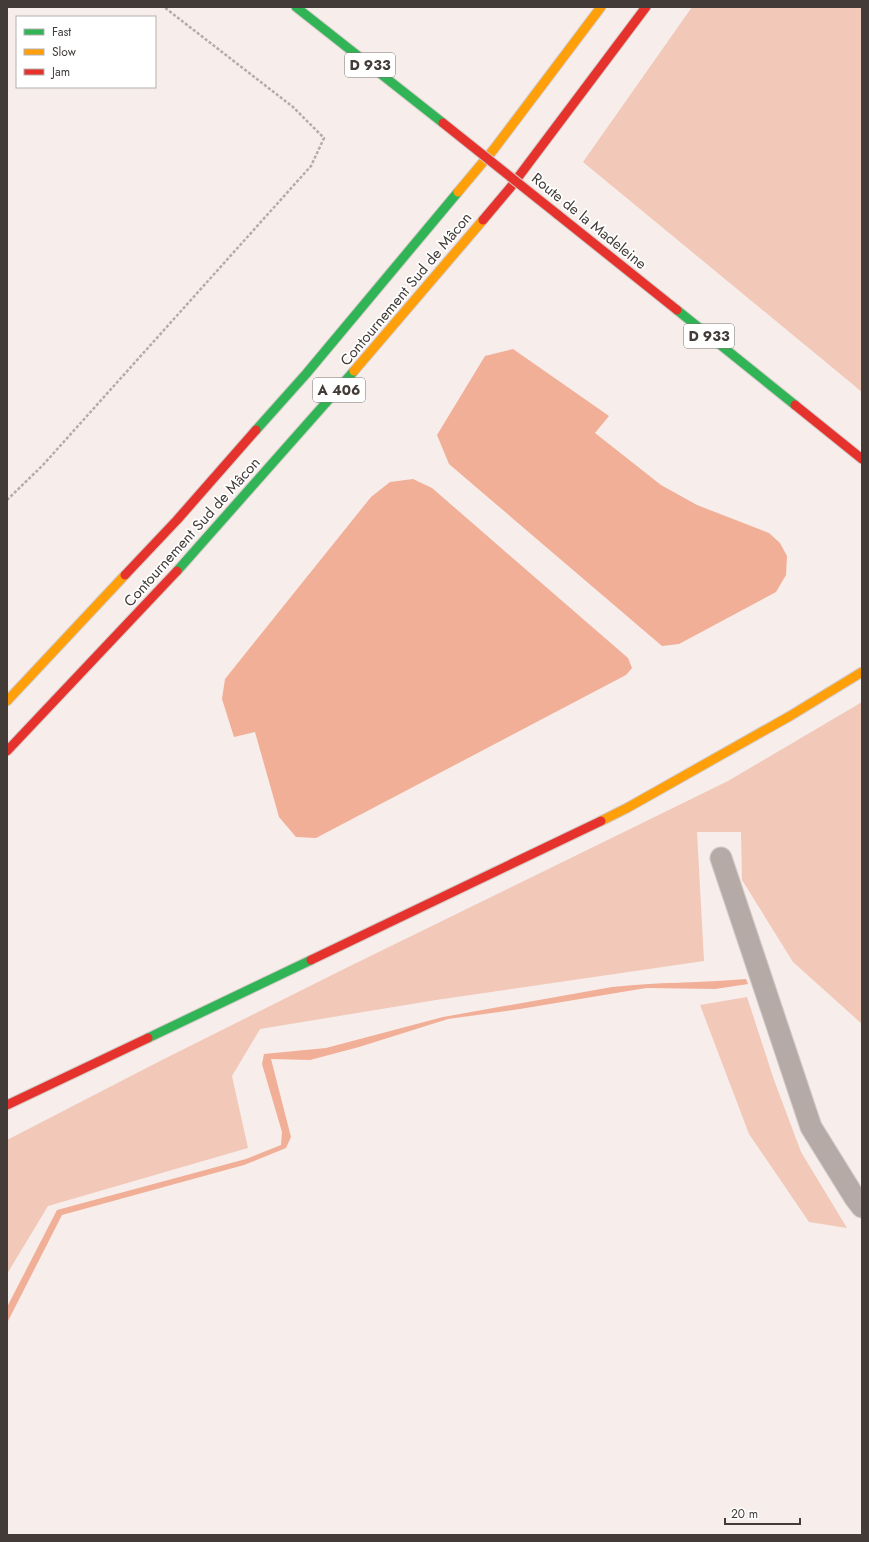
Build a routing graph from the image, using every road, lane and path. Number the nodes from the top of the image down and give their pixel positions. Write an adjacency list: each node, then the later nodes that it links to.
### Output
1 (164, 7): 6 (path)
2 (296, 7): 5 (main road, Route de la Madeleine / D 933, bridge)
3 (601, 7): 8 (main road, Contournement Sud de Mâcon / A 406)
4 (646, 7): 9 (main road, Contournement Sud de Mâcon / A 406)
5 (862, 459)
6 (7, 500)
7 (862, 672): 11 (main road)
8 (7, 701)
9 (7, 751)
10 (721, 858): 12 (street)
11 (7, 1105)
12 (862, 1207)

